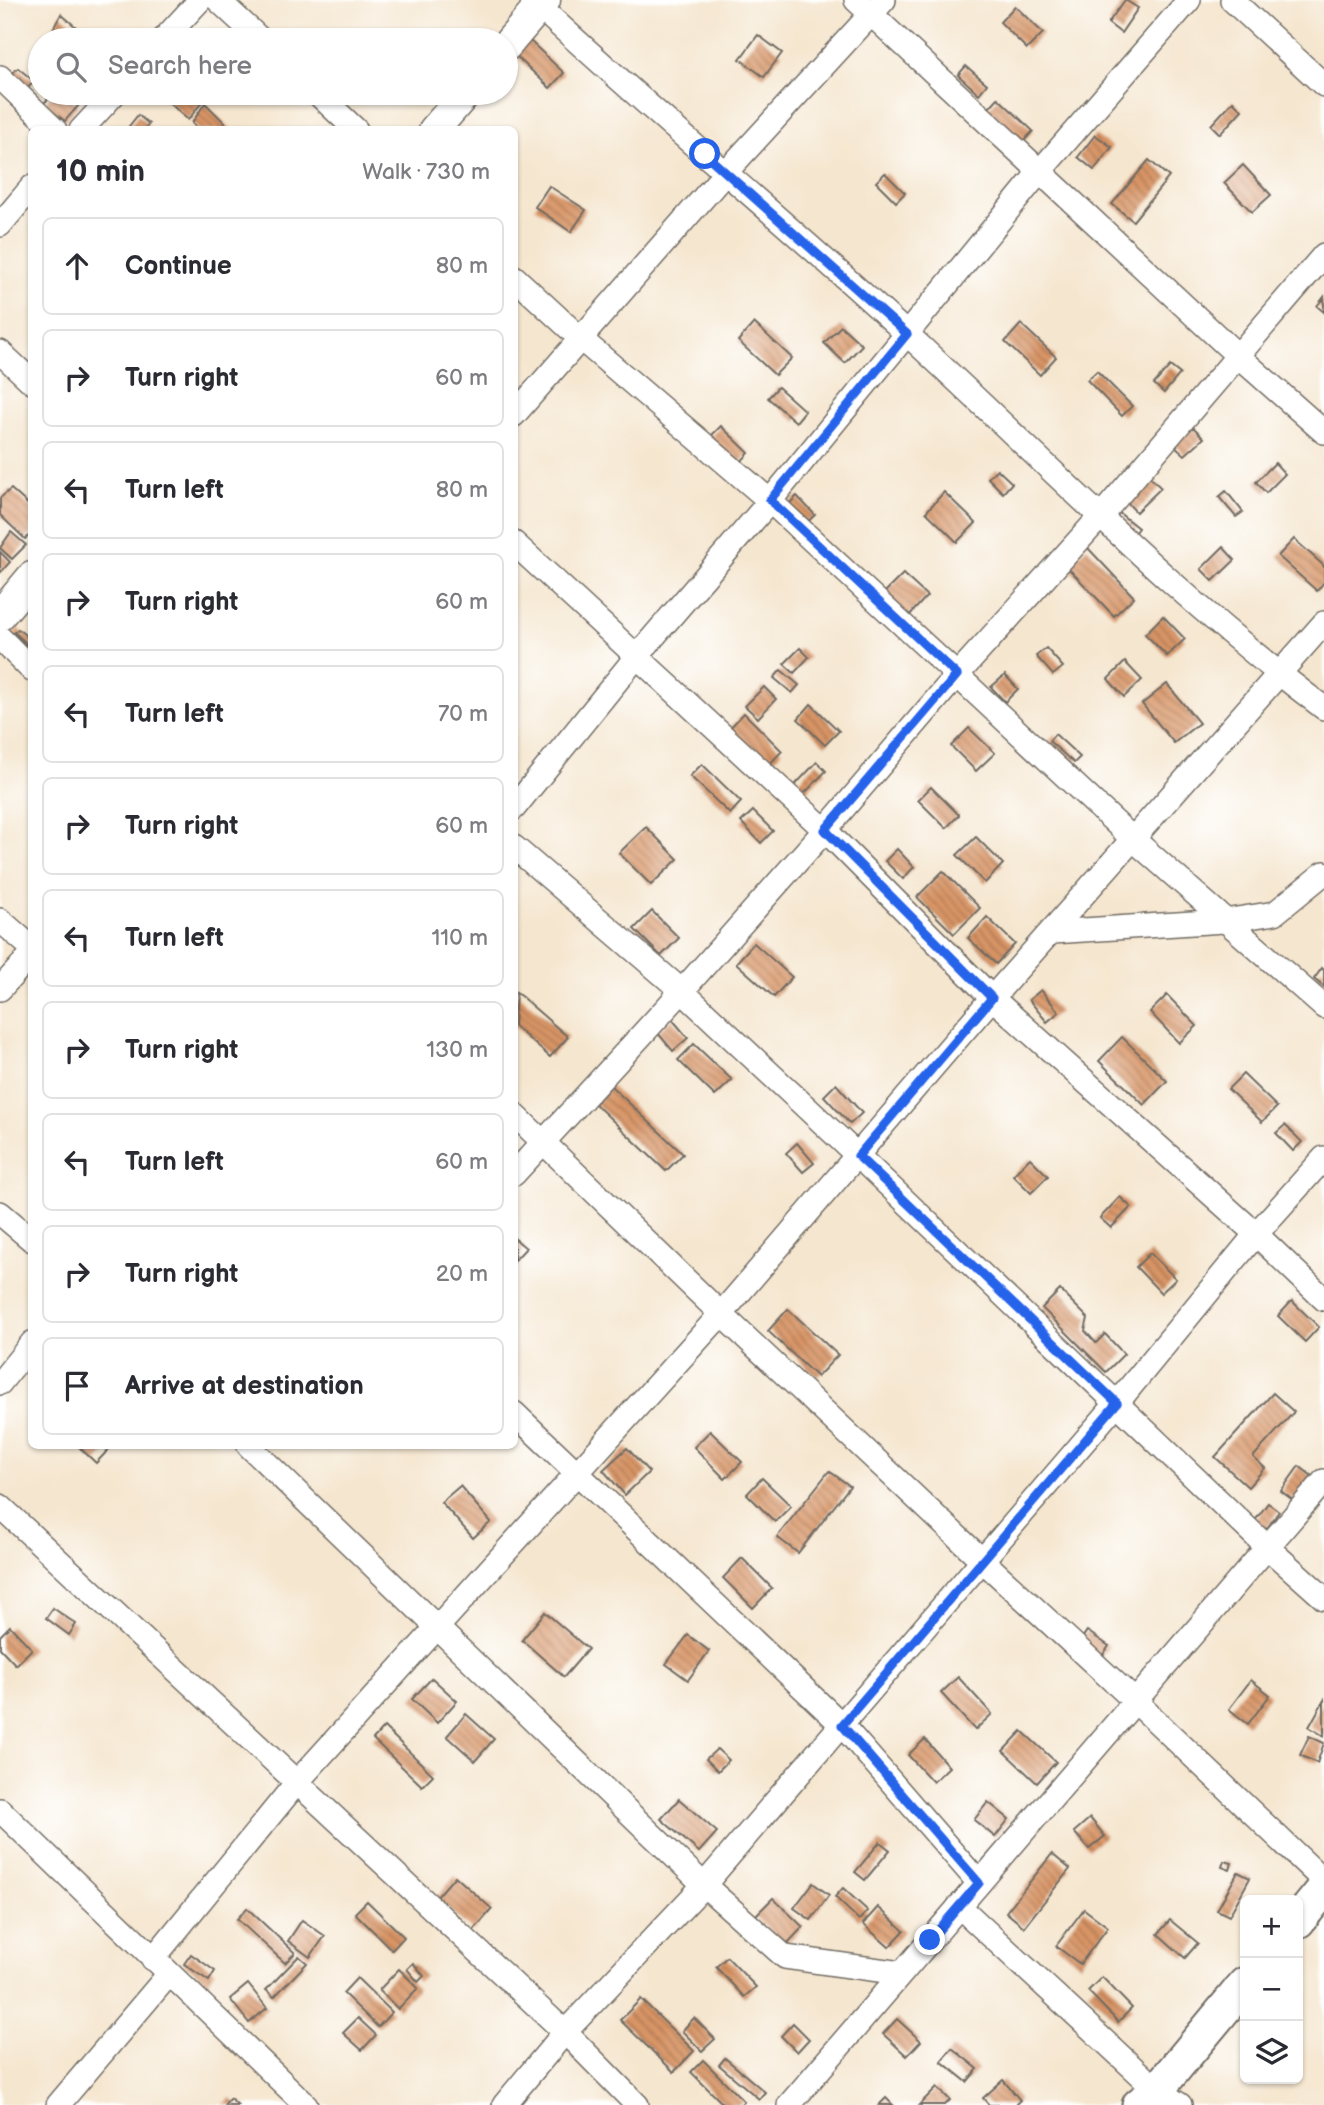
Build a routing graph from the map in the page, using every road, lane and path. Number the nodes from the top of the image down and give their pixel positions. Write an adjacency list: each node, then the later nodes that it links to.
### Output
1 (200, 0): 7 (street)
2 (218, 0): 8 (street)
3 (1188, 0): 21 (street)
4 (1232, 0): 11 (street)
5 (539, 2): 9 (street); 22 (street)
6 (871, 5): 21 (street); 22 (street)
7 (174, 28)
8 (248, 28)
9 (518, 30)
10 (0, 76): 12 (street)
11 (1324, 85)
12 (28, 103)
13 (30, 105): 17 (street)
14 (104, 105): 18 (street)
15 (330, 105): 19 (street)
16 (456, 105): 20 (street)
17 (51, 126)
18 (85, 126)
19 (352, 126)
20 (438, 126)
21 (1041, 170): 27 (street); 30 (street)
22 (726, 172): 27 (street); 28 (street)
23 (28, 192): 24 (street)
24 (0, 225)
25 (1324, 255): 30 (street)
26 (518, 281): 28 (street)
27 (907, 334): 34 (street); 35 (street)
28 (582, 340): 32 (street); 34 (street)
29 (0, 352): 31 (street)
30 (1237, 355): 33 (street); 35 (street)
31 (28, 378)
32 (518, 411)
33 (1324, 432)
34 (770, 500): 41 (street); 44 (street)
35 (1100, 517): 43 (street); 44 (street)
36 (518, 547): 41 (street)
37 (28, 582): 38 (street)
38 (0, 615)
39 (1324, 623): 43 (street)
40 (0, 638): 42 (street)
41 (637, 656): 46 (street); 47 (street)
42 (28, 666)
43 (1279, 674): 45 (street); 48 (street)
44 (957, 675): 47 (street); 48 (street)
45 (1324, 708)
46 (518, 803)
47 (825, 830): 57 (street); 58 (street)
48 (1134, 840): 52 (street); 53 (street)
49 (518, 850): 57 (street)
50 (1324, 873): 52 (street)
51 (0, 920): 54 (street)
52 (1224, 921): 53 (street); 59 (street)
53 (1052, 932): 58 (street)
54 (28, 944)
55 (28, 958): 56 (street)
56 (0, 989)
57 (682, 991): 61 (street); 62 (street)
58 (992, 998): 62 (street); 66 (street)
59 (1324, 1007)
60 (518, 1118): 61 (street)
61 (544, 1143): 64 (street); 69 (street)
62 (858, 1156): 69 (street); 72 (street)
63 (1324, 1158): 66 (street)
64 (518, 1170)
65 (0, 1213): 67 (street)
66 (1256, 1234): 68 (street); 72 (street)
67 (28, 1237)
68 (1324, 1299)
69 (721, 1314): 75 (street); 79 (street)
70 (28, 1348): 71 (street)
71 (0, 1383)
72 (1117, 1403): 78 (street); 79 (street)
73 (518, 1417): 75 (street)
74 (255, 1449): 81 (street)
75 (577, 1472): 81 (street); 83 (street)
76 (1324, 1481): 78 (street)
77 (0, 1506): 84 (street)
78 (1267, 1547): 80 (street); 82 (street)
79 (982, 1560): 82 (street); 83 (street)
80 (1324, 1598)
81 (436, 1626): 84 (street); 88 (street)
82 (1136, 1702): 86 (street); 87 (street)
83 (842, 1725): 87 (street); 88 (street)
84 (298, 1781): 92 (street); 95 (street)
85 (0, 1810): 92 (street)
86 (1324, 1881)
87 (979, 1883): 90 (street)
88 (704, 1885): 93 (street); 95 (street)
89 (1324, 1889): 91 (main road)
90 (959, 1906): 93 (street); 97 (street)
91 (1303, 1915)
92 (161, 1967): 96 (street); 100 (street)
93 (901, 1973): 103 (street)
94 (1240, 1991): 97 (main road)
95 (565, 2032): 101 (street); 102 (street)
96 (86, 2072): 98 (street); 99 (street)
97 (1158, 2101)
98 (58, 2105)
99 (83, 2105)
100 (306, 2105)
101 (504, 2105)
102 (636, 2105)
103 (789, 2105)

